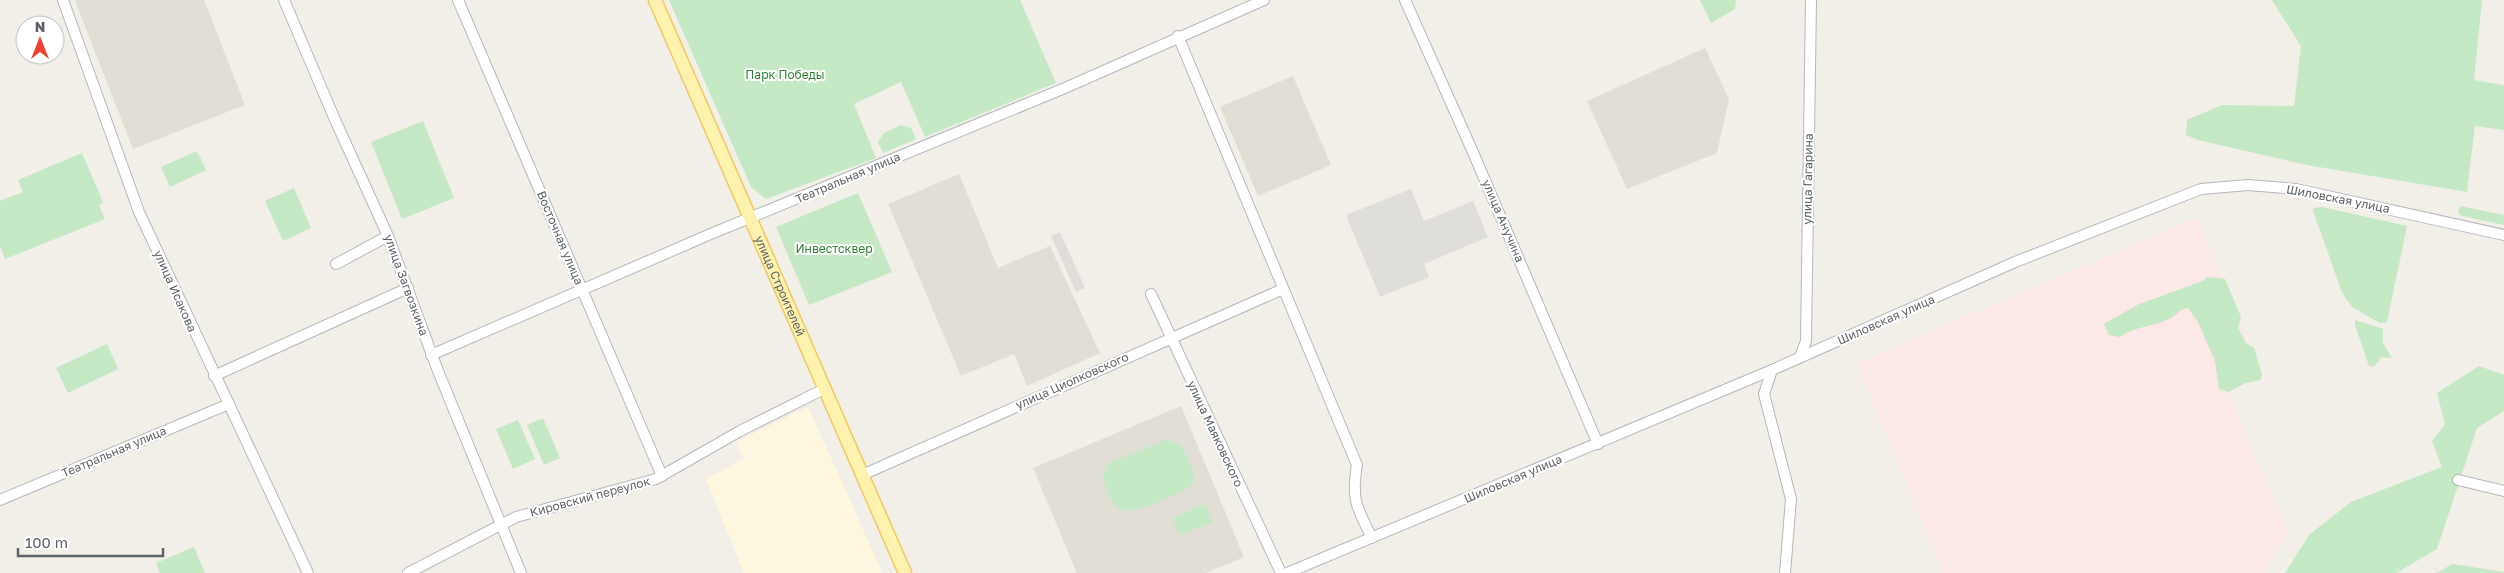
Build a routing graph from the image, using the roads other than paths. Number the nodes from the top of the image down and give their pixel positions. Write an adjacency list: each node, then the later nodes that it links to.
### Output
1 (63, 0): 21 (street, улица Исакова)
2 (284, 0): 10 (street, улица Загвозкина)
3 (458, 0): 15 (street, Восточная улица)
4 (655, 0): 9 (main road, улица Строителей)
5 (1264, 0): 8 (street, Театральная улица)
6 (1405, 0): 24 (street, улица Анучина)
7 (1811, 0): 19 (street, улица Гагарина)
8 (1178, 36): 9 (street, Театральная улица); 14 (street)
9 (751, 219): 15 (street, Театральная улица); 22 (main road, улица Строителей)
10 (388, 236): 12 (street); 13 (street, улица Загвозкина)
11 (2504, 236): 19 (street, Шиловская улица)
12 (336, 264)
13 (408, 288): 18 (street, улица Загвозкина); 21 (street)
14 (1283, 289): 17 (street, улица Циолковского); 31 (street)
15 (582, 290): 18 (street, Театральная улица); 26 (street, Восточная улица)
16 (1151, 294): 17 (street, улица Маяковского)
17 (1170, 337): 25 (street, улица Циолковского); 36 (street, улица Маяковского)
18 (431, 355): 30 (street, улица Загвозкина)
19 (1800, 357): 20 (street, Шиловская улица)
20 (1772, 370): 24 (street, Шиловская улица); 38 (street)
21 (214, 376): 23 (street, улица Исакова)
22 (824, 389): 25 (main road, улица Строителей); 26 (street, Кировский переулок)
23 (228, 404): 29 (street, Театральная улица); 32 (street, улица Исакова)
24 (1598, 444): 31 (street, Шиловская улица)
25 (862, 475): 35 (main road, улица Строителей)
26 (662, 476): 30 (street, Кировский переулок)
27 (2458, 480): 28 (street)
28 (2504, 491)
29 (0, 500)
30 (501, 526): 33 (street, Кировский переулок); 34 (street, улица Загвозкина)
31 (1372, 538): 37 (street, Шиловская улица)
32 (308, 573)
33 (408, 573)
34 (521, 573)
35 (905, 573)
36 (1281, 573)
37 (1287, 573)
38 (1785, 573)

